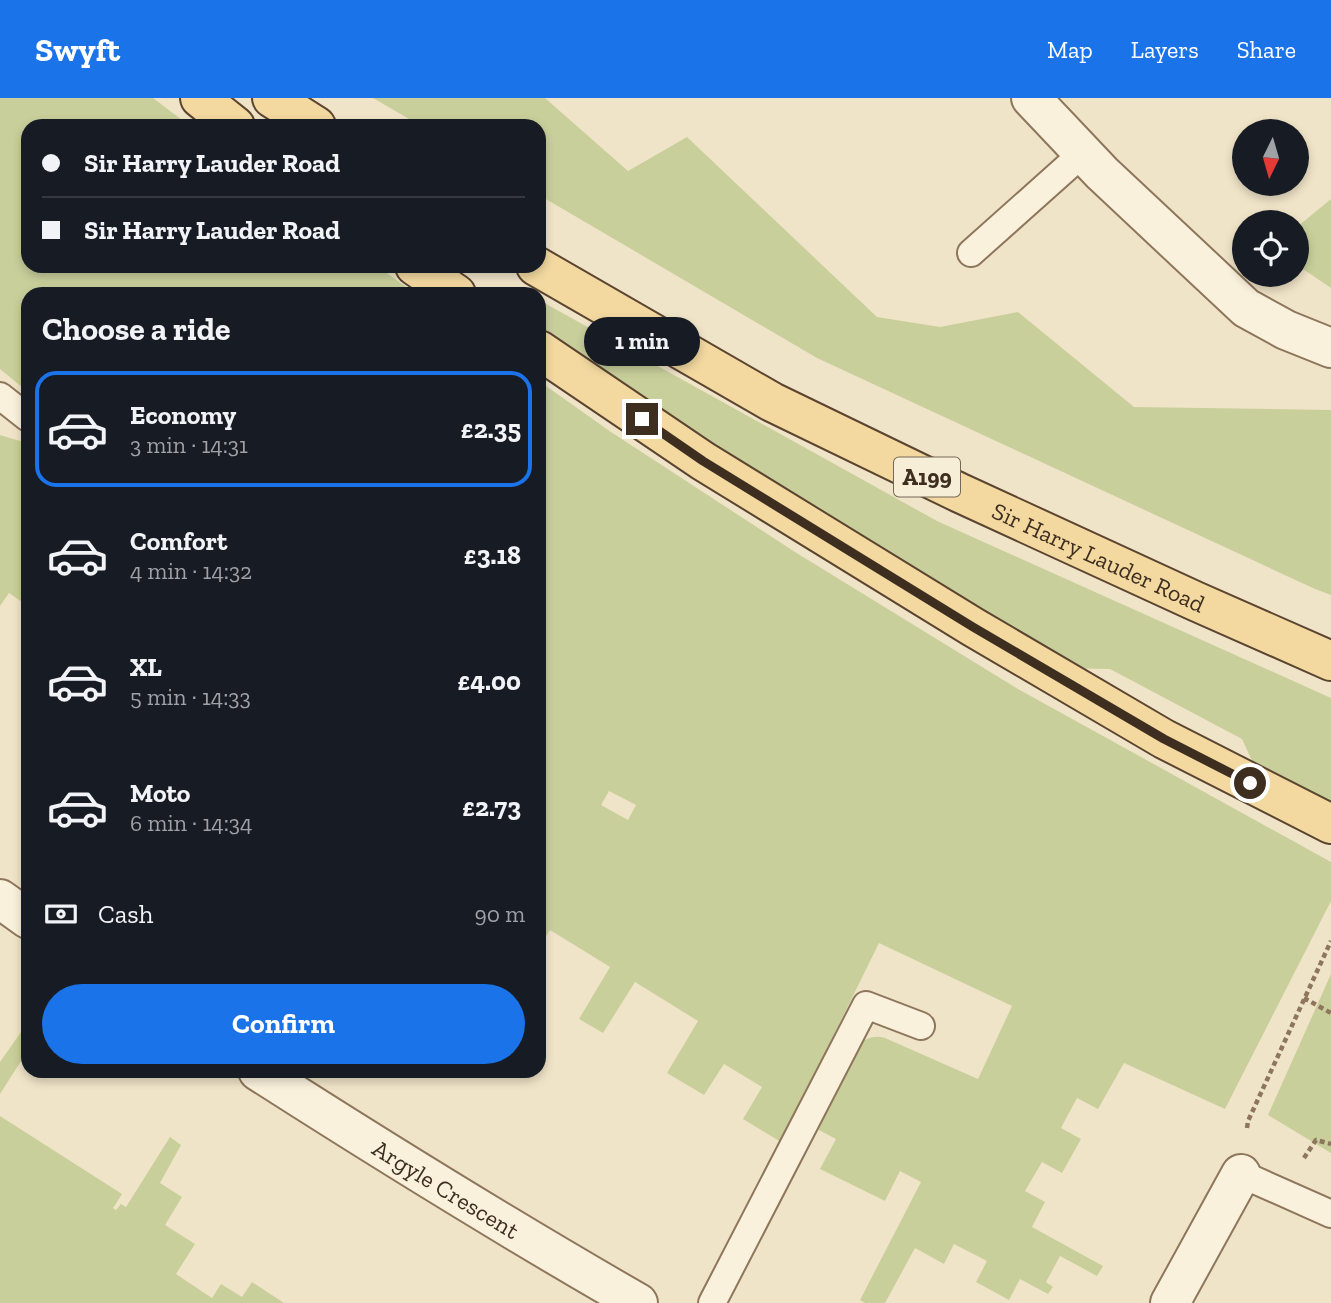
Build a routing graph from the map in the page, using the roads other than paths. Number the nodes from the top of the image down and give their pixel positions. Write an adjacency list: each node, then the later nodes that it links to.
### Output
1 (200, 98): 4 (main road)
2 (272, 98): 5 (main road)
3 (1031, 98): 6 (street)
4 (226, 119)
5 (305, 119)
6 (1083, 153): 7 (lane); 11 (street)
7 (971, 253)
8 (546, 272): 15 (main road, Sir Harry Lauder Road / A199)
9 (425, 273): 10 (main road)
10 (446, 287)
11 (1331, 348)
12 (546, 355): 16 (main road)
13 (0, 396): 14 (lane)
14 (21, 412)
15 (1331, 661)
16 (1331, 824)
17 (0, 899): 18 (street)
18 (21, 914)
19 (921, 1026): 24 (lane)
20 (269, 1078): 23 (street, Argyle Crescent)
21 (1241, 1174): 22 (lane); 25 (street)
22 (1331, 1214)
23 (638, 1303)
24 (712, 1303)
25 (1170, 1303)

